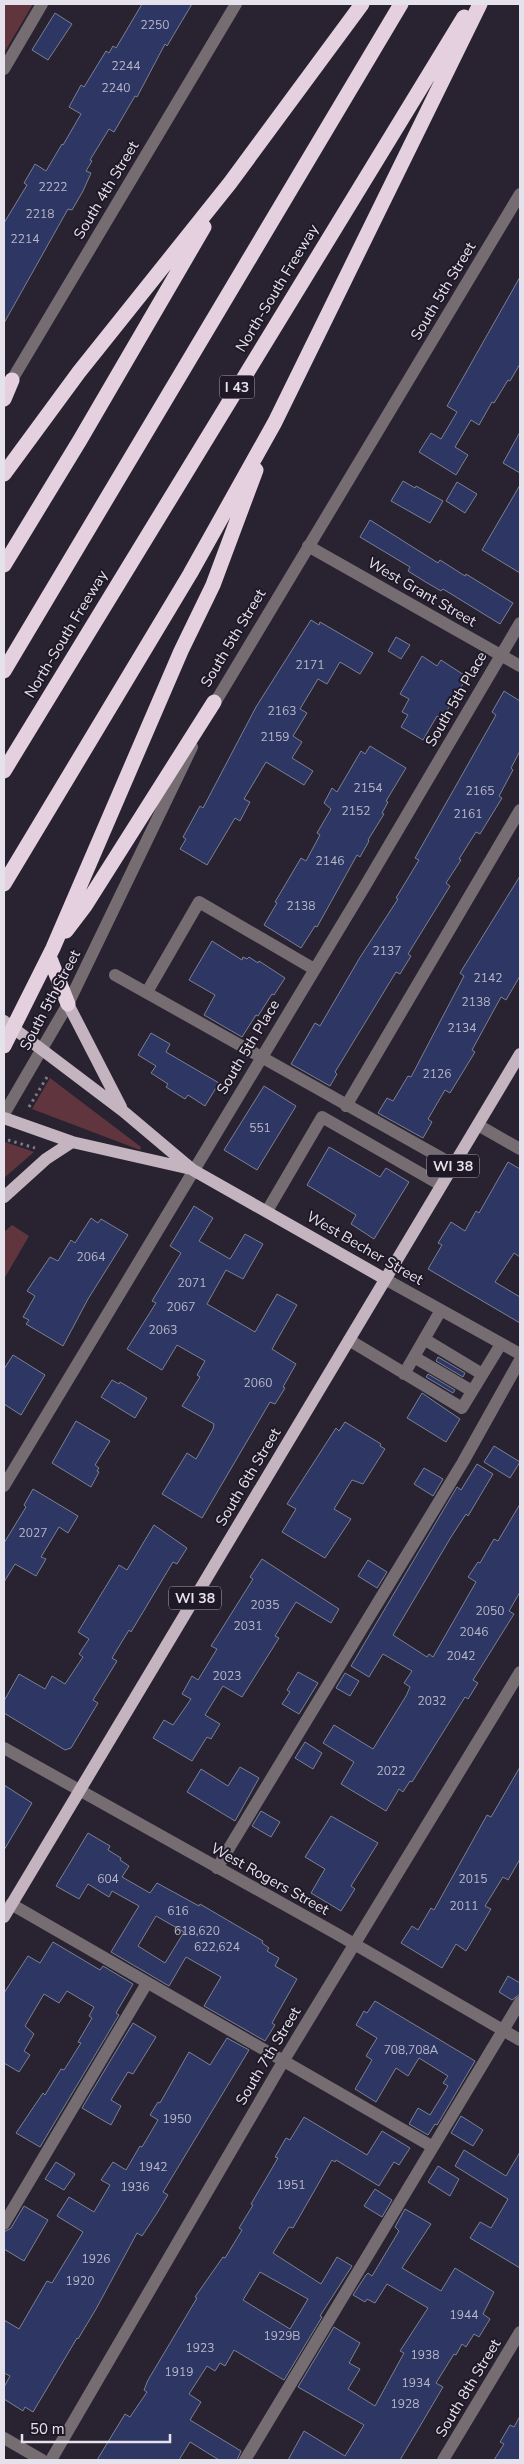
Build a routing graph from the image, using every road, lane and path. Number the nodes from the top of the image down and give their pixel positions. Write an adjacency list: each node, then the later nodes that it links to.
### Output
1 (42, 4): 7 (street)
2 (236, 4): 10 (street, South 4th Street)
3 (362, 4): 8 (highway)
4 (401, 4): 19 (highway)
5 (472, 4): 21 (highway, North-South Freeway / I 43)
6 (480, 4): 12 (highway)
7 (4, 69)
8 (230, 183): 13 (highway); 15 (highway)
9 (520, 194): 14 (street, South 5th Street)
10 (8, 386): 11 (highway)
11 (4, 399)
12 (275, 422): 23 (highway); 24 (highway)
13 (4, 474)
14 (308, 546): 17 (street, West Grant Street); 20 (street, South 5th Street)
15 (4, 565)
16 (520, 623): 17 (street, South 5th Place)
17 (501, 655): 18 (street, West Grant Street); 25 (street, South 5th Place)
18 (520, 666)
19 (4, 670)
20 (214, 702): 24 (highway); 28 (street, South 5th Street)
21 (4, 771)
22 (520, 810): 35 (street)
23 (4, 884)
24 (51, 952): 28 (highway); 29 (highway)
25 (314, 969): 27 (street); 33 (street, South 5th Place)
26 (115, 975): 27 (street)
27 (147, 992): 33 (street)
28 (68, 1004): 31 (street, South 5th Street); 37 (main road)
29 (7, 1028): 30 (highway); 31 (main road, West Becher Street)
30 (4, 1046)
31 (42, 1050): 37 (main road, West Becher Street); 38 (street, South 5th Street)
32 (520, 1054): 39 (main road, South 6th Street / WI 38)
33 (261, 1057): 35 (street); 45 (street, South 5th Place)
34 (47, 1077): 36 (path)
35 (346, 1106): 44 (street)
36 (29, 1107)
37 (123, 1111): 45 (main road, West Becher Street)
38 (4, 1116): 41 (main road, West Becher Street)
39 (478, 1125): 43 (street); 44 (main road, South 6th Street / WI 38)
40 (8, 1140): 42 (path)
41 (72, 1142): 45 (main road, West Becher Street); 47 (main road)
42 (36, 1148)
43 (520, 1149)
44 (454, 1165): 46 (main road, South 6th Street / WI 38)
45 (193, 1170): 48 (main road, West Becher Street); 59 (street, South 5th Place)
46 (441, 1186): 48 (street); 49 (main road, South 6th Street / WI 38)
47 (4, 1197)
48 (267, 1211): 49 (main road, West Becher Street)
49 (386, 1279): 50 (street, West Becher Street); 52 (main road, South 6th Street / WI 38)
50 (441, 1310): 51 (street); 53 (street, West Becher Street)
51 (424, 1339): 55 (street); 57 (street)
52 (348, 1340): 56 (street); 62 (main road, South 6th Street / WI 38)
53 (500, 1344): 54 (street, West Becher Street); 57 (street)
54 (519, 1352): 63 (street)
55 (414, 1358): 56 (street); 58 (street)
56 (404, 1374): 58 (street)
57 (482, 1374): 58 (street)
58 (472, 1391)
59 (4, 1486)
60 (520, 1672): 66 (street, South 7th Street)
61 (4, 1748): 62 (street, West Rogers Street)
62 (79, 1791): 63 (street, West Rogers Street); 64 (main road, South 6th Street / WI 38)
63 (217, 1868): 66 (street, West Rogers Street)
64 (12, 1904): 65 (main road, South 6th Street / WI 38); 67 (street)
65 (4, 1917)
66 (354, 1944): 69 (street, West Rogers Street); 71 (street, South 7th Street)
67 (147, 1983): 71 (street); 73 (street)
68 (520, 2002): 69 (street)
69 (503, 2031): 70 (street, West Rogers Street); 72 (street)
70 (520, 2040)
71 (284, 2060): 72 (street); 77 (street, South 7th Street)
72 (433, 2147): 78 (street)
73 (4, 2224)
74 (520, 2332): 79 (street, South 8th Street)
75 (4, 2438): 76 (street)
76 (42, 2460)
77 (51, 2460)
78 (244, 2460)
79 (443, 2460)

